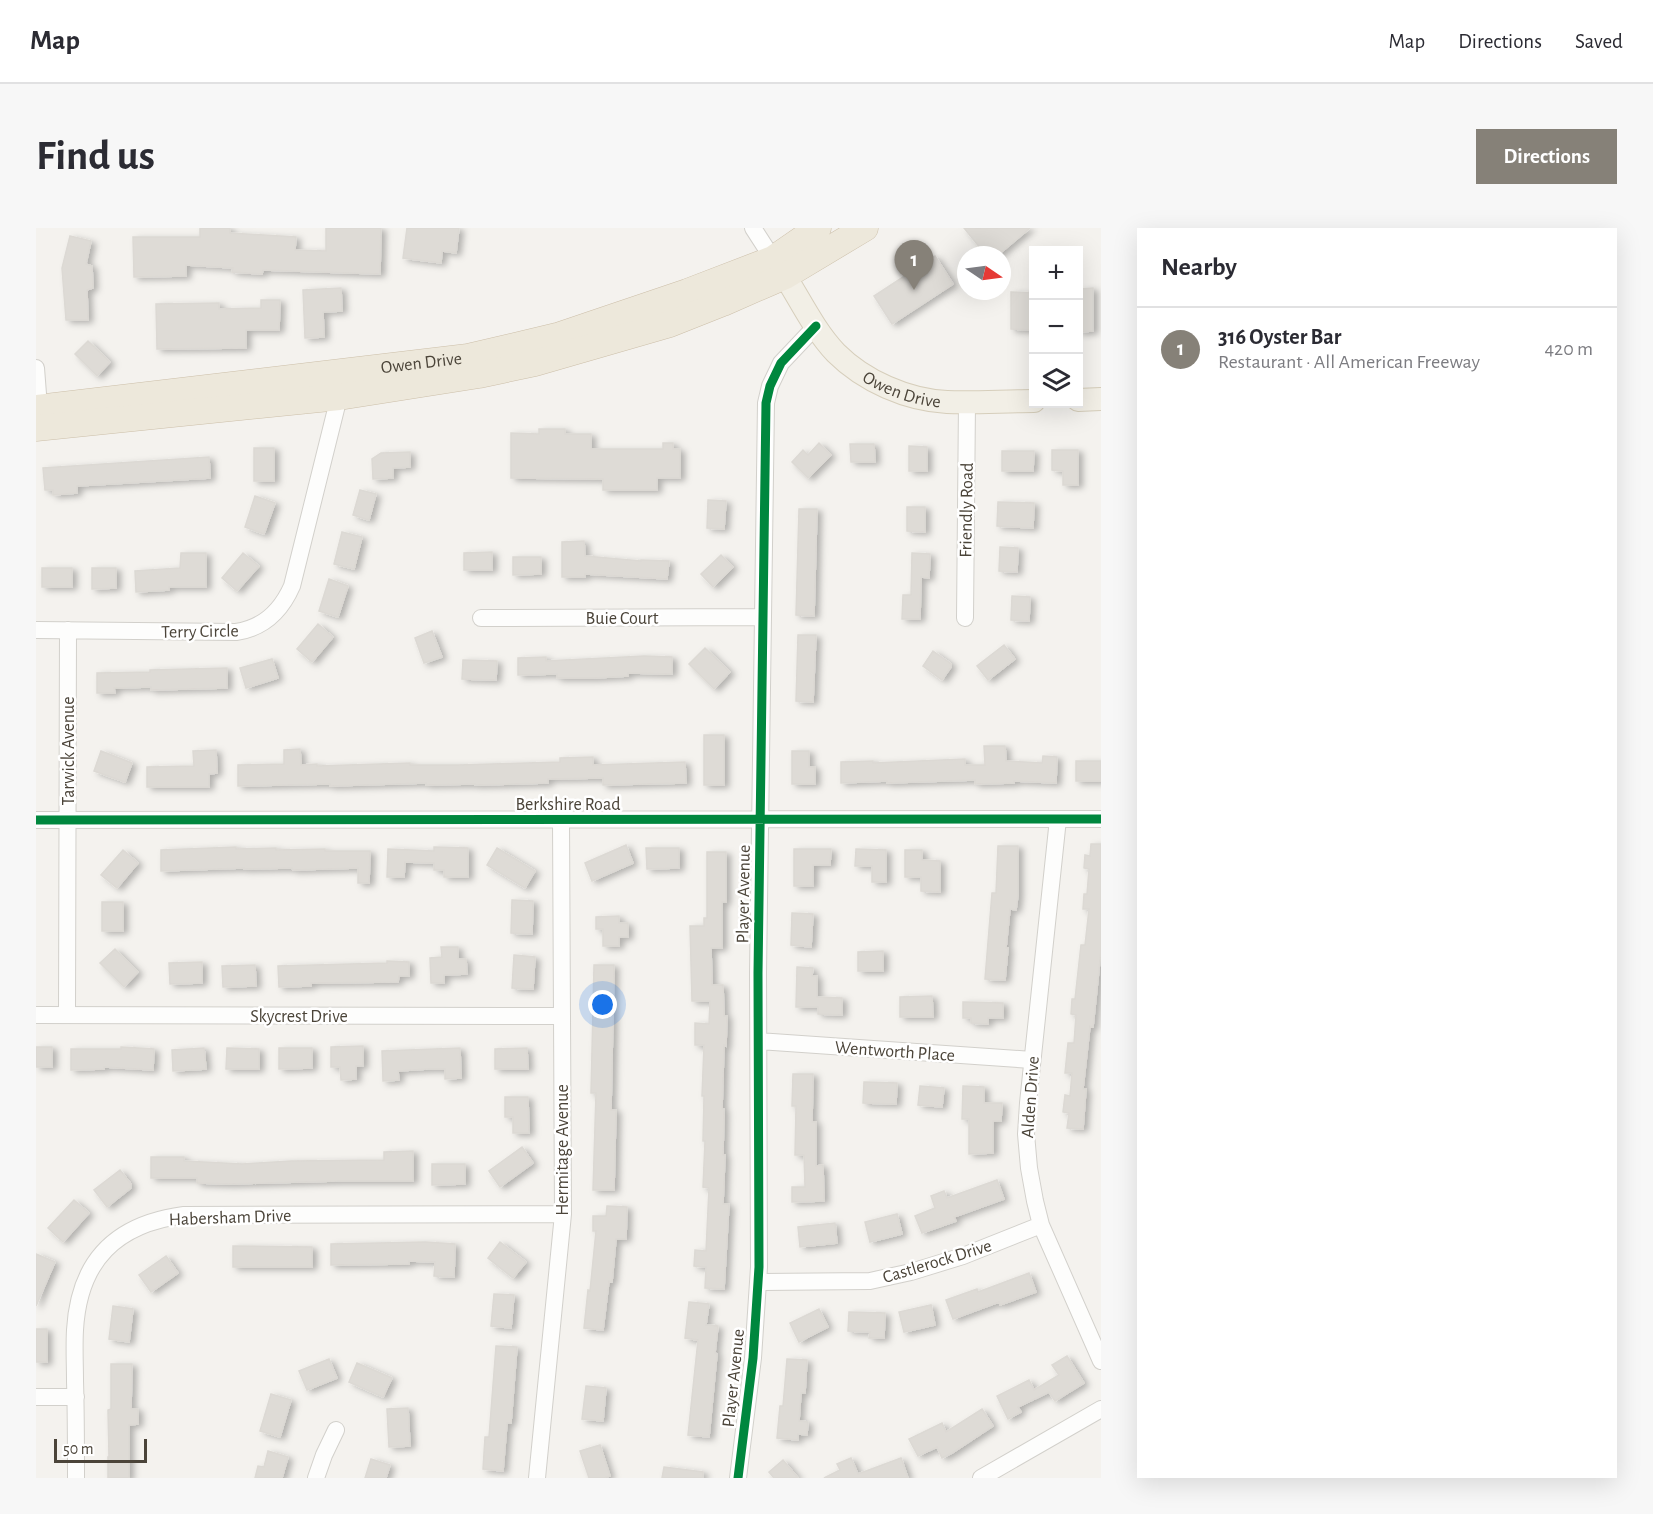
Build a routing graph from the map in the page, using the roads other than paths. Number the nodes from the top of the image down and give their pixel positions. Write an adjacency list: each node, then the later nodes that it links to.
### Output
1 (753, 228): 4 (street)
2 (818, 228): 4 (highway)
3 (865, 228): 4 (highway)
4 (779, 267): 5 (main road, Owen Drive); 7 (highway, Owen Drive); 12 (highway, Owen Drive)
5 (816, 326): 11 (main road, Owen Drive); 13 (street, Player Avenue)
6 (36, 368): 12 (street)
7 (339, 397): 12 (highway, Owen Drive); 17 (street, Terry Circle)
8 (1101, 399): 10 (main road)
9 (1029, 400): 11 (main road, Owen Drive)
10 (1083, 400)
11 (967, 402): 15 (street, Friendly Road)
12 (37, 414)
13 (763, 617): 14 (street, Buie Court); 23 (street, Player Avenue)
14 (481, 618)
15 (965, 618)
16 (36, 630): 17 (street, Terry Circle)
17 (68, 630): 21 (street, Tarwick Avenue)
18 (1058, 819): 19 (street, Berkshire Road); 23 (street, Berkshire Road); 28 (street, Alden Drive)
19 (1101, 819)
20 (36, 820): 21 (street, Berkshire Road)
21 (68, 820): 22 (street, Berkshire Road); 25 (street, Tarwick Avenue)
22 (561, 820): 23 (street, Berkshire Road); 26 (street, Hermitage Avenue)
23 (760, 820): 27 (street, Player Avenue)
24 (36, 1015): 25 (street, Skycrest Drive)
25 (67, 1015): 26 (street, Skycrest Drive)
26 (562, 1016): 29 (street, Hermitage Avenue)
27 (759, 1041): 28 (street, Wentworth Place); 31 (street, Player Avenue)
28 (1032, 1060): 30 (street, Alden Drive)
29 (563, 1214): 34 (street, Habersham Drive); 39 (street, Hermitage Avenue)
30 (1041, 1226): 31 (street, Castlerock Drive); 32 (street, Alden Drive)
31 (758, 1282): 40 (street, Player Avenue)
32 (1101, 1361)
33 (36, 1397): 34 (street)
34 (76, 1397): 37 (street, Habersham Drive)
35 (1101, 1409): 41 (street)
36 (336, 1430): 38 (street)
37 (76, 1478)
38 (316, 1478)
39 (537, 1478)
40 (738, 1478)
41 (981, 1478)

